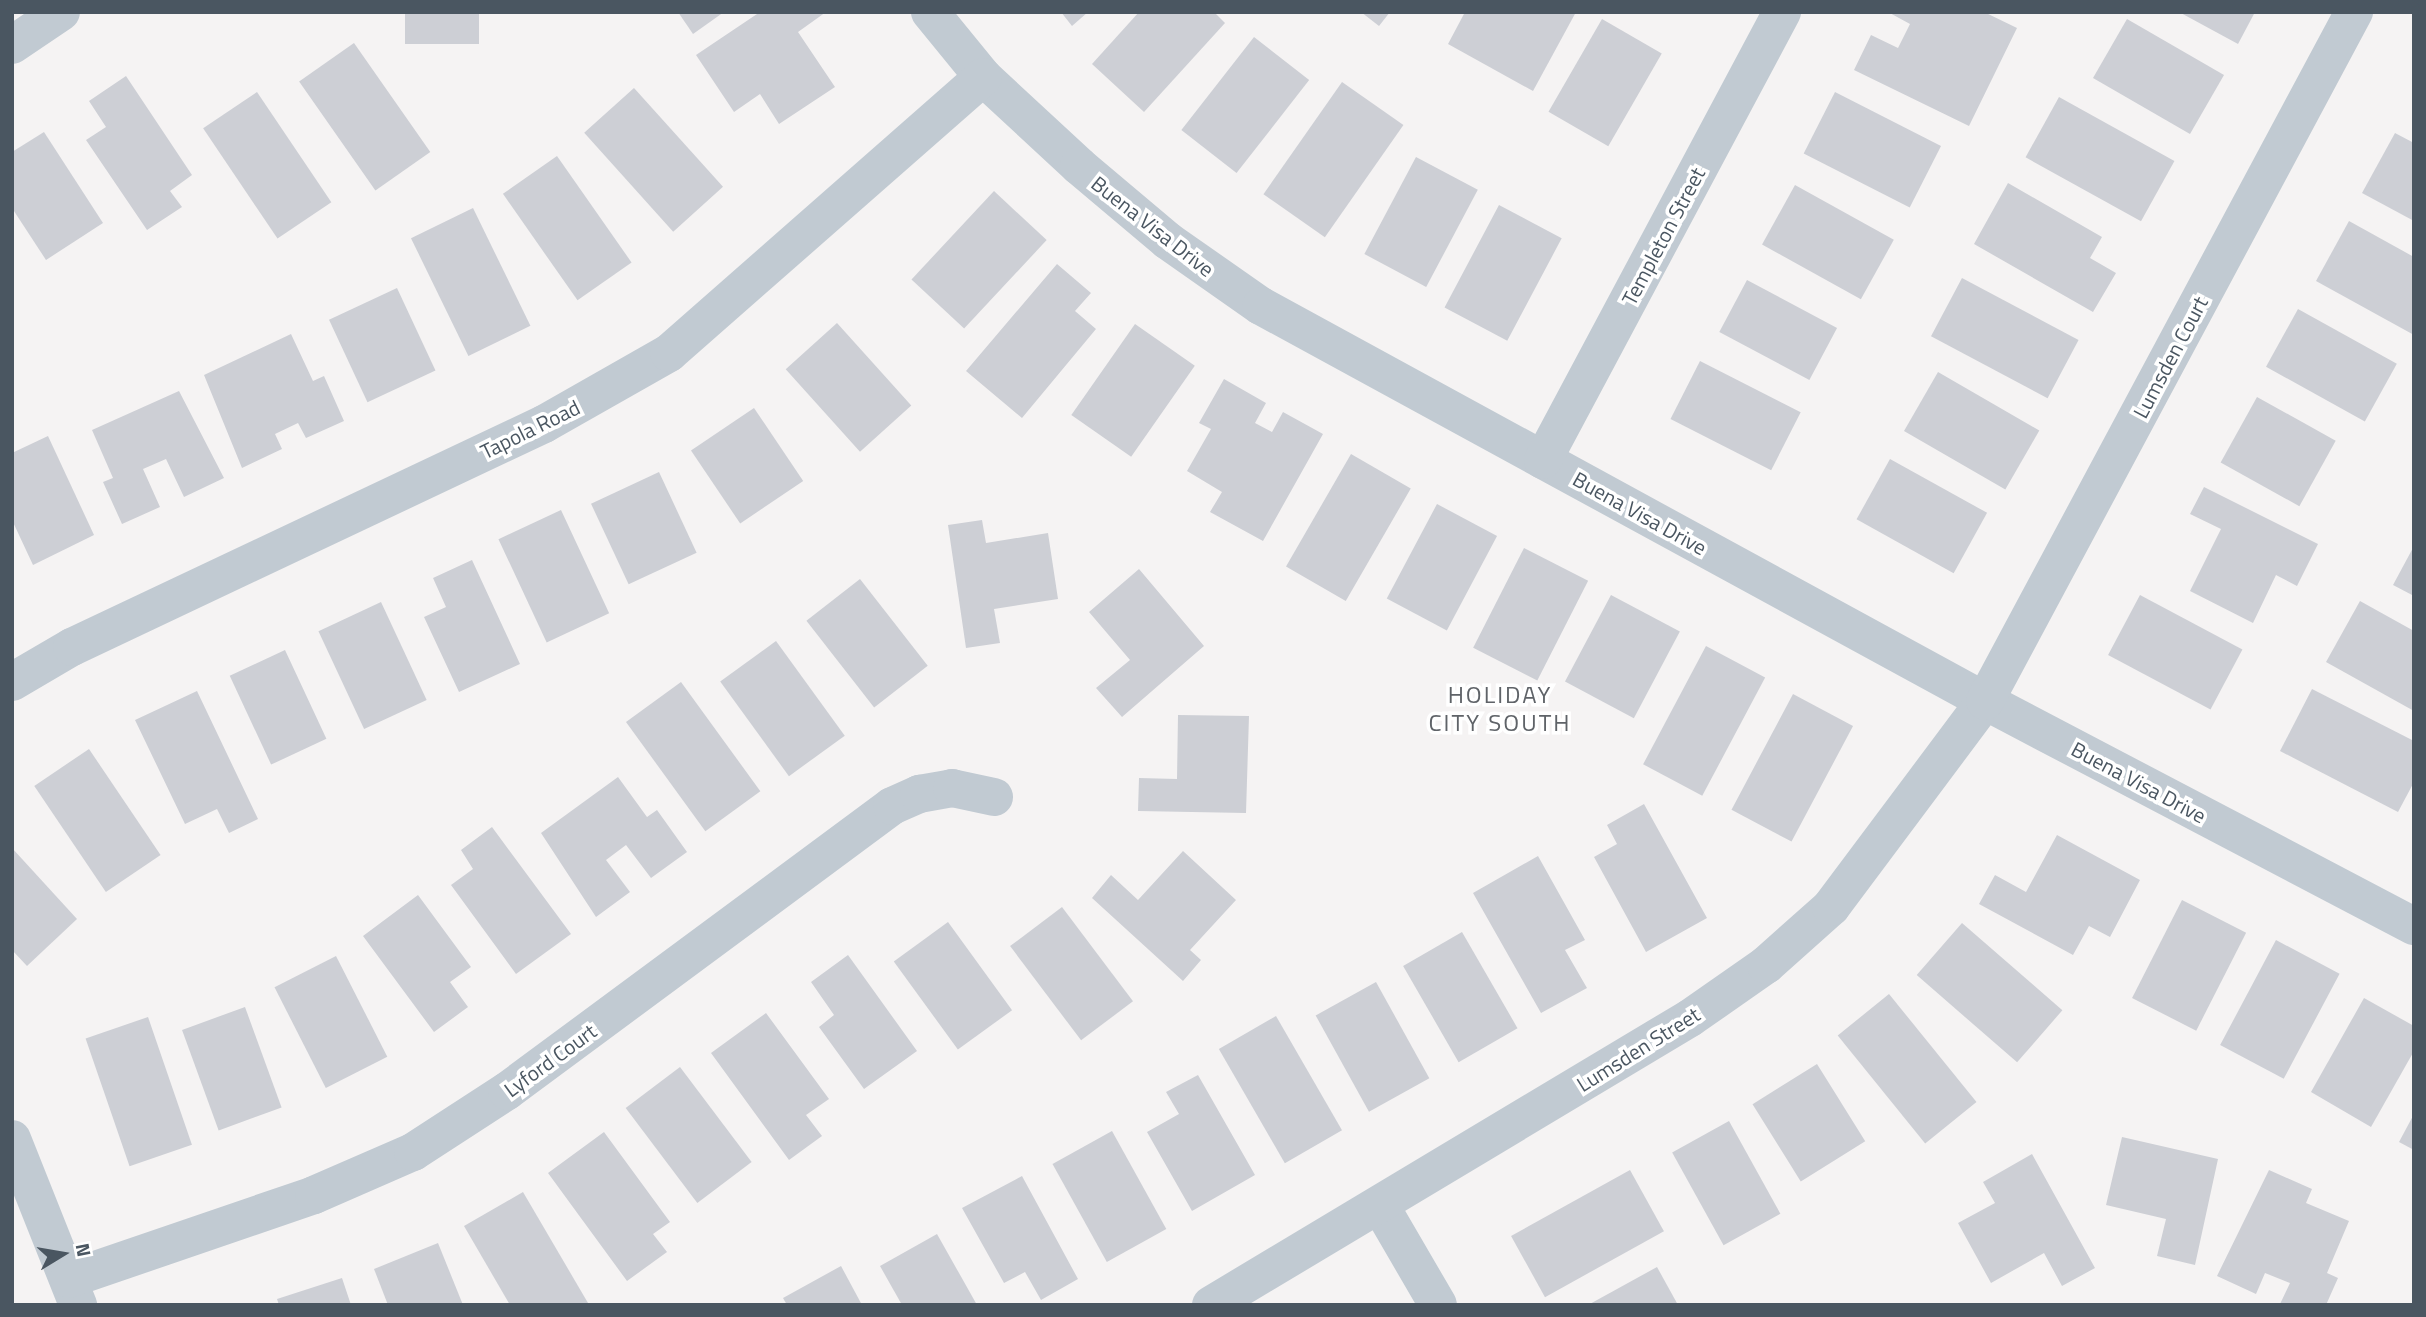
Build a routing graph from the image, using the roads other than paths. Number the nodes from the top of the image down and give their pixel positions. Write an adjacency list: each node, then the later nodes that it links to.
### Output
1 (61, 12): 5 (street)
2 (930, 12): 6 (street, Buena Visa Drive)
3 (2354, 12): 9 (street, Lumsden Court)
4 (1773, 15): 7 (street, Templeton Street)
5 (12, 45)
6 (983, 77): 7 (street, Buena Visa Drive); 8 (street, Tapola Road)
7 (1543, 460): 9 (street, Buena Visa Drive)
8 (12, 682)
9 (1985, 701): 11 (street, Buena Visa Drive); 13 (street, Lumsden Street)
10 (994, 797): 14 (street, Lyford Court)
11 (2414, 926)
12 (12, 1139): 14 (street)
13 (1381, 1206): 15 (street, Lumsden Street); 16 (street)
14 (73, 1292)
15 (1211, 1305)
16 (1438, 1305)

